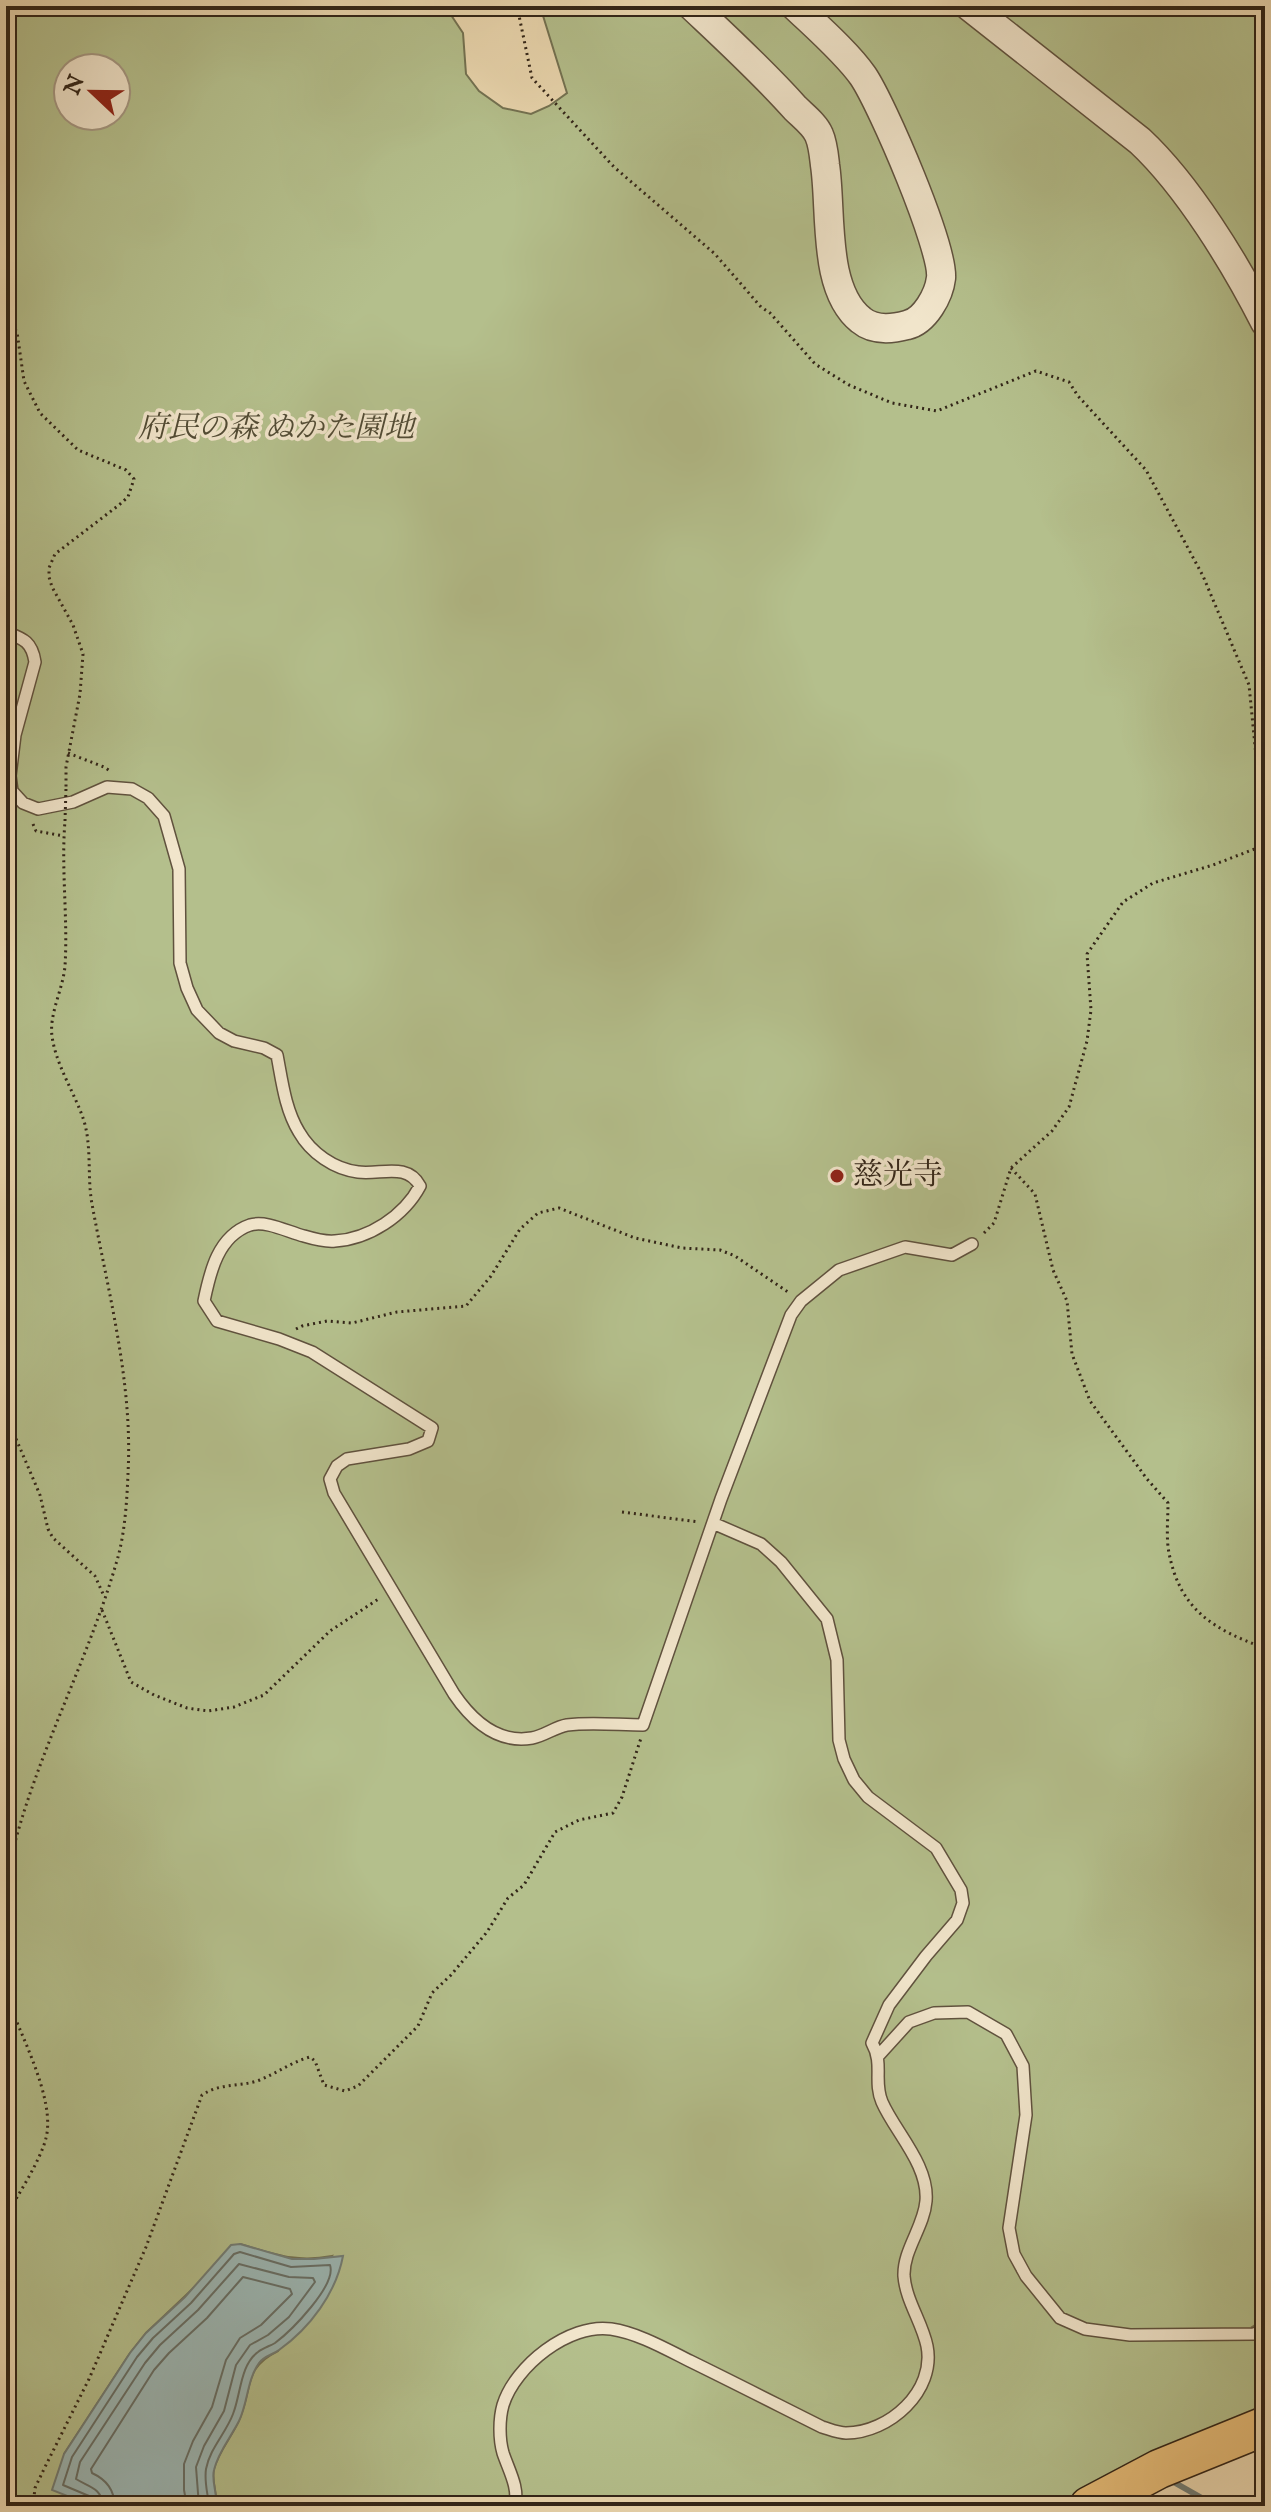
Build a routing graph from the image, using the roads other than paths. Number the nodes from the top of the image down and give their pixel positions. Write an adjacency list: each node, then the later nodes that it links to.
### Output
1 (692, 6): 2 (street)
2 (795, 6)
3 (969, 6): 4 (street)
4 (1265, 322)
5 (6, 632): 7 (lane)
6 (972, 1244): 7 (lane)
7 (715, 1524): 8 (lane)
8 (879, 2055): 9 (lane); 11 (lane)
9 (1265, 2330)
10 (1265, 2426): 12 (highway)
11 (515, 2506)
12 (1089, 2506)

